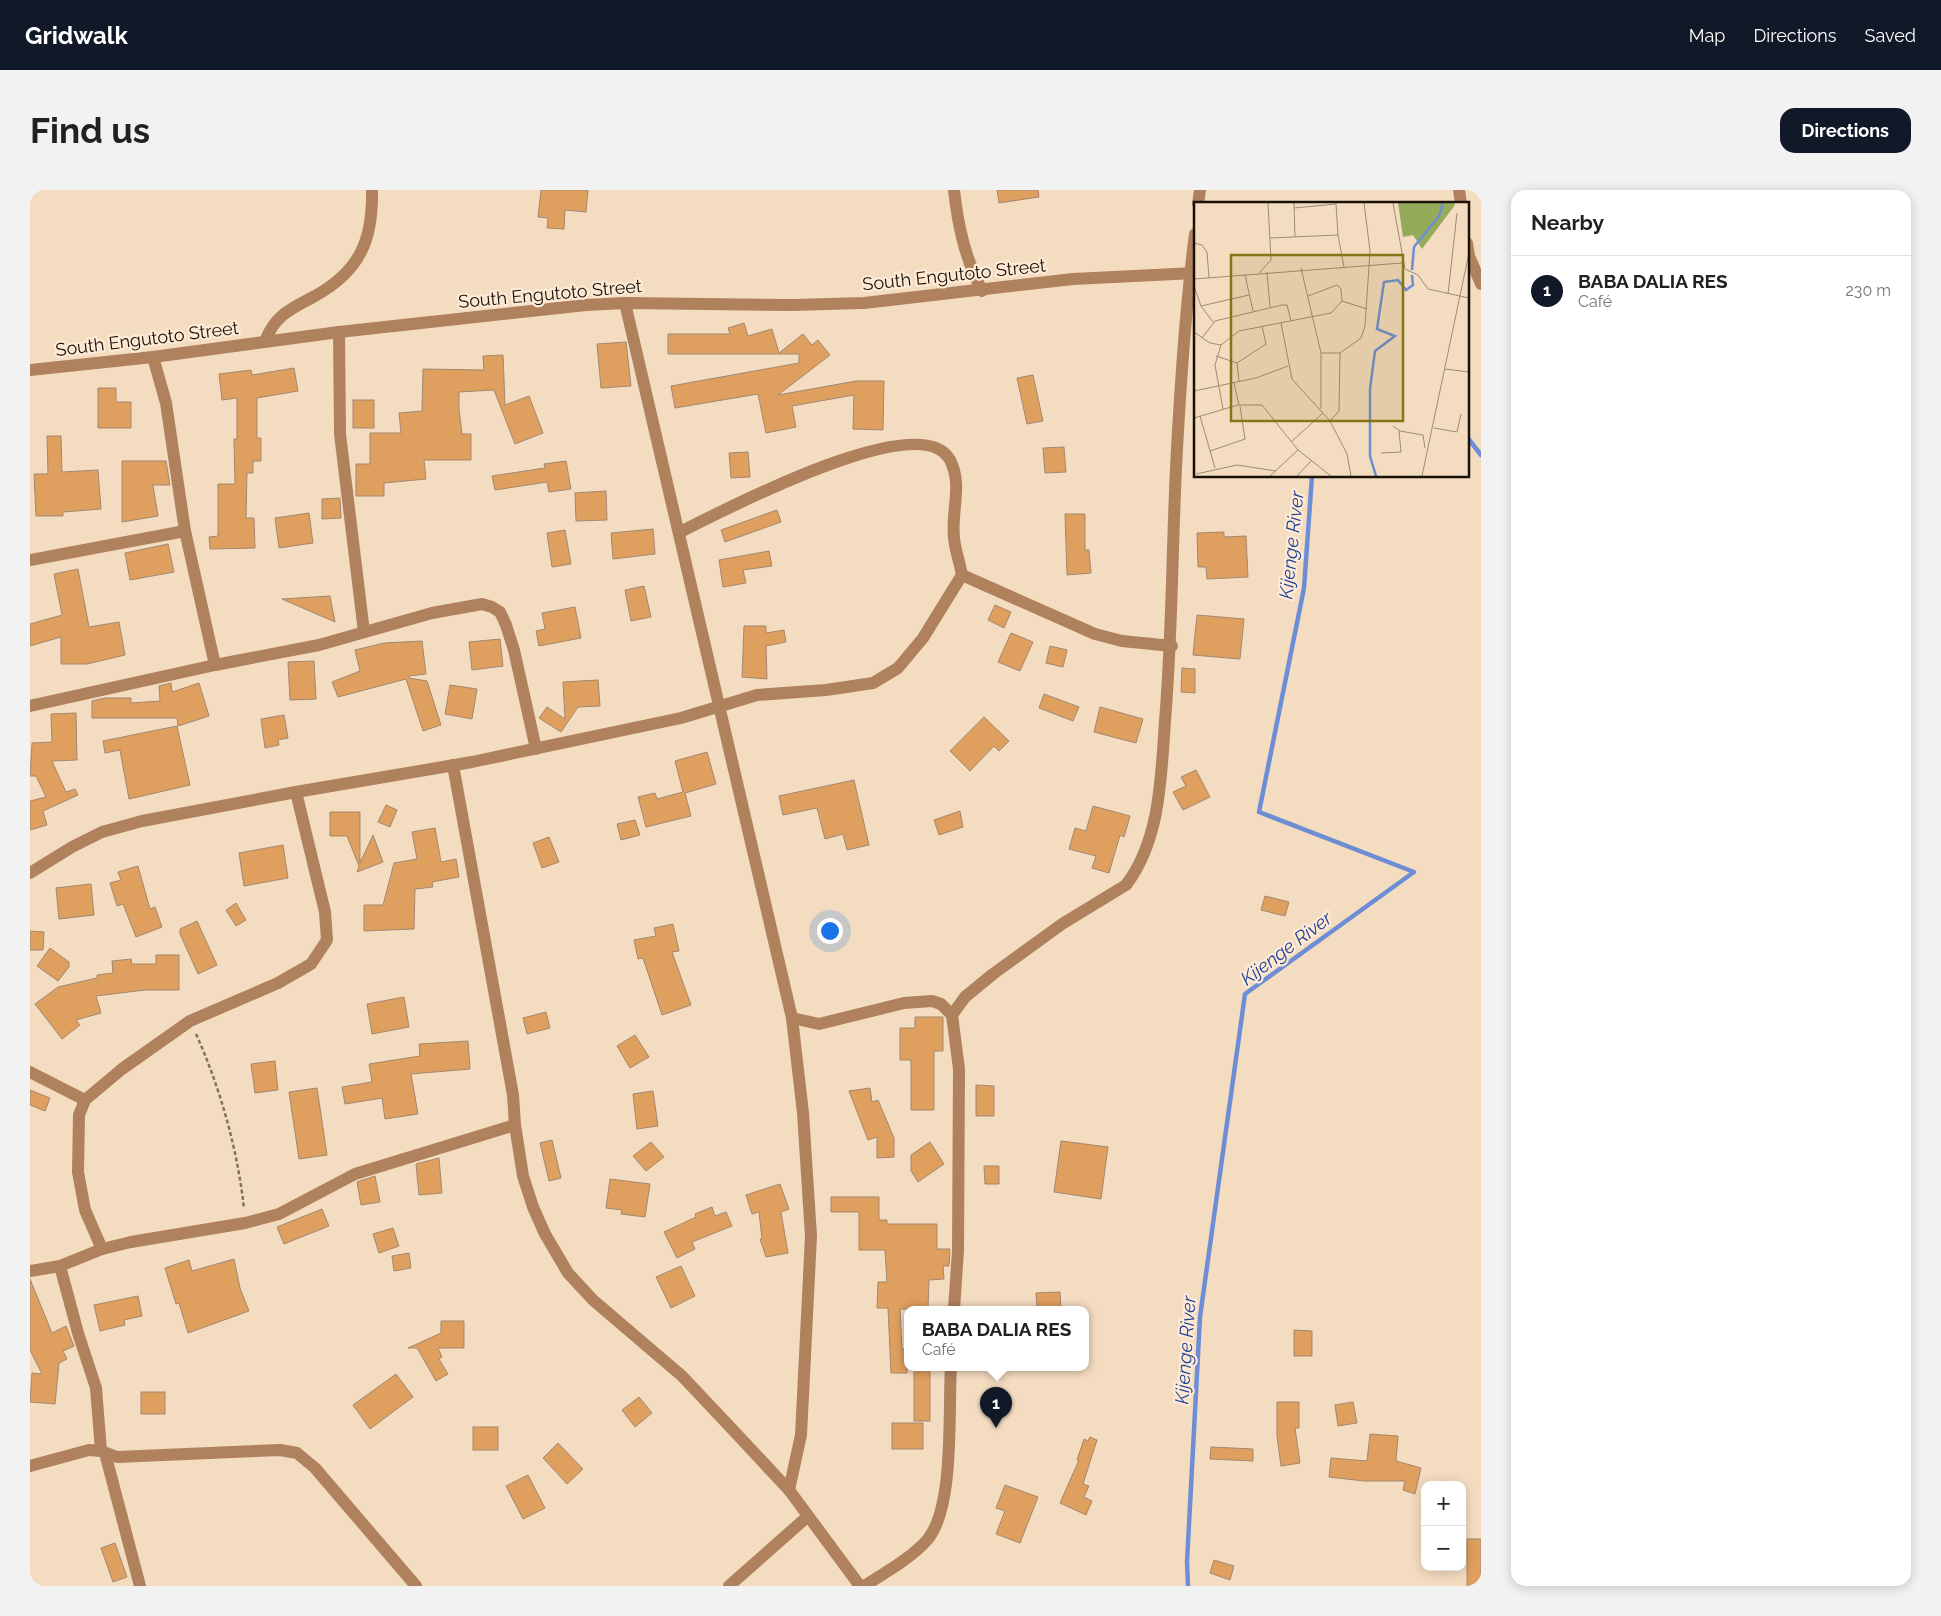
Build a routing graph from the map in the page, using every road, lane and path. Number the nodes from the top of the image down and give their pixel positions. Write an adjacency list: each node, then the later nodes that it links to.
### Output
1 (372, 190): 10 (street)
2 (954, 190): 7 (street)
3 (1194, 247): 5 (street)
4 (1468, 256): 6 (street)
5 (1192, 273): 7 (street, South Engutoto Street); 18 (street)
6 (1481, 284)
7 (982, 291): 8 (street, South Engutoto Street)
8 (625, 303): 9 (street, South Engutoto Street); 14 (street)
9 (339, 332): 10 (street, South Engutoto Street); 17 (street)
10 (265, 341): 11 (street, South Engutoto Street)
11 (153, 357): 12 (street, South Engutoto Street); 13 (street)
12 (30, 370)
13 (185, 531): 15 (street); 19 (street)
14 (680, 532): 16 (street); 21 (street)
15 (30, 560)
16 (962, 575): 18 (street); 21 (street)
17 (364, 632): 19 (street); 22 (street)
18 (1172, 646): 26 (street)
19 (215, 665): 20 (street)
20 (30, 706)
21 (719, 708): 22 (street); 27 (street)
22 (536, 749): 23 (street)
23 (453, 765): 24 (street); 31 (street)
24 (296, 792): 25 (street); 28 (street)
25 (30, 873)
26 (952, 1015): 27 (street); 36 (street)
27 (792, 1018): 40 (street)
28 (190, 1021): 30 (street); 32 (path)
29 (30, 1072): 30 (street)
30 (85, 1100): 33 (street)
31 (515, 1125): 32 (street); 40 (street)
32 (245, 1223): 33 (street)
33 (102, 1249): 34 (street)
34 (60, 1266): 35 (street); 38 (street)
35 (30, 1271)
36 (954, 1306)
37 (951, 1371): 45 (street)
38 (103, 1452): 39 (street); 42 (street); 43 (street)
39 (30, 1466)
40 (789, 1490): 41 (street)
41 (807, 1517): 44 (street); 45 (street)
42 (140, 1586)
43 (416, 1586)
44 (729, 1586)
45 (862, 1586)

